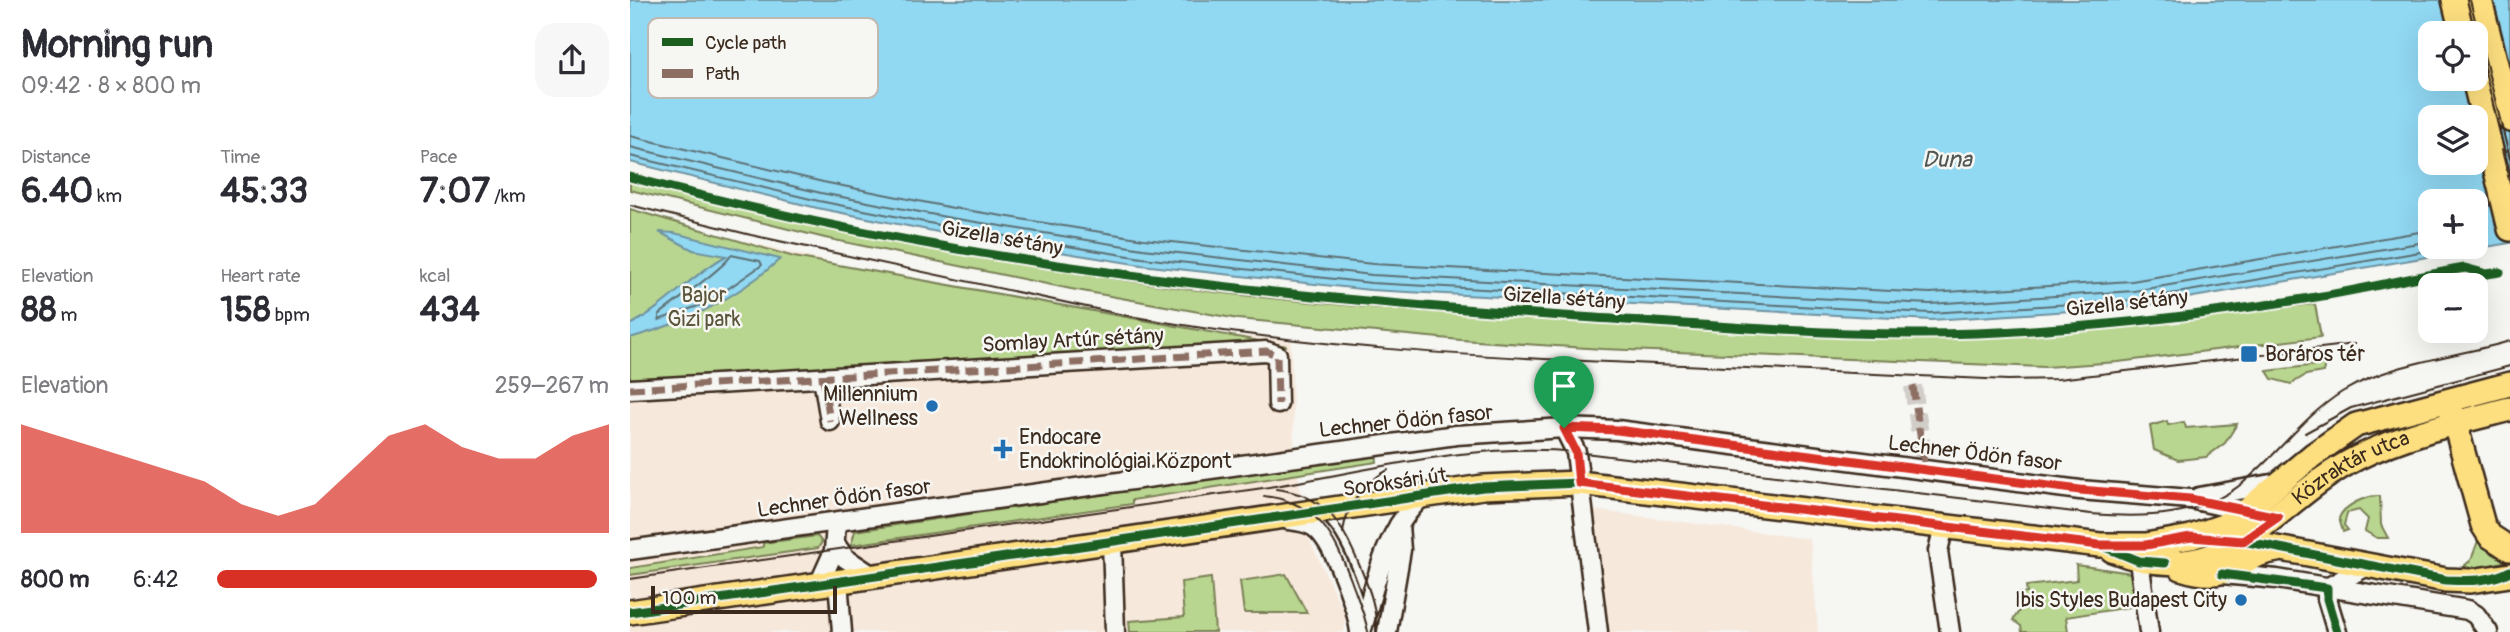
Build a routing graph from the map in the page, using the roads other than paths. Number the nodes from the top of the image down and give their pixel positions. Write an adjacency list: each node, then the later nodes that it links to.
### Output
1 (2454, 0): 3 (main road)
2 (2480, 0): 5 (main road)
3 (2459, 21)
4 (2477, 91): 6 (main road)
5 (2510, 120)
6 (2510, 229)
7 (823, 378): 9 (street, Somlay Artúr sétány); 11 (street, Somlay Artúr sétány); 14 (street)
8 (2510, 384): 10 (main road, Közraktár utca)
9 (630, 389)
10 (2449, 398): 15 (main road); 18 (main road, Közraktár utca)
11 (1278, 404)
12 (2510, 409): 13 (main road, Közraktár utca)
13 (2486, 415): 15 (main road, Közraktár utca); 17 (main road)
14 (830, 421)
15 (2454, 423): 17 (main road); 24 (main road, Közraktár utca)
16 (1564, 428): 19 (street); 21 (street, Lechner Ödön fasor); 26 (street, Lechner Ödön fasor)
17 (2468, 471): 35 (main road)
18 (2282, 482): 21 (street, Lechner Ödön fasor); 23 (main road, Közraktár utca)
19 (1579, 483): 20 (main road, Soroksári út); 28 (main road, Soroksári út); 51 (street)
20 (1424, 495): 22 (main road, Soroksári út); 27 (street)
21 (2190, 499): 23 (street, Lechner Ödön fasor)
22 (1390, 500): 25 (main road, Soroksári út); 27 (street)
23 (2245, 512): 24 (street, Lechner Ödön fasor); 29 (main road, Közraktár utca)
24 (2278, 517): 30 (main road, Közraktár utca)
25 (1270, 518): 31 (main road, Soroksári út); 49 (street)
26 (836, 524): 32 (street); 36 (street, Lechner Ödön fasor)
27 (1399, 526): 49 (street); 50 (street)
28 (1944, 526): 33 (main road, Soroksári út); 52 (street)
29 (2191, 537): 30 (main road); 33 (main road, Soroksári út)
30 (2243, 541): 34 (main road); 38 (main road, Közraktár utca)
31 (1112, 542): 42 (main road, Soroksári út); 48 (street)
32 (836, 545): 42 (street); 43 (street)
33 (2099, 545): 37 (main road, Soroksári út)
34 (2284, 549): 39 (main road); 40 (main road)
35 (2510, 549)
36 (630, 550)
37 (2139, 561): 38 (main road, Soroksári út); 53 (street)
38 (2165, 563): 40 (main road)
39 (2367, 566): 41 (main road); 44 (street)
40 (2222, 574): 44 (street)
41 (2506, 574)
42 (871, 575): 43 (main road, Soroksári út)
43 (829, 581): 45 (main road, Soroksári út); 47 (street)
44 (2327, 588): 46 (street); 54 (street)
45 (630, 612)
46 (2484, 626)
47 (842, 632)
48 (1115, 632)
49 (1361, 632)
50 (1387, 632)
51 (1598, 632)
52 (1950, 632)
53 (2149, 632)
54 (2337, 632)

